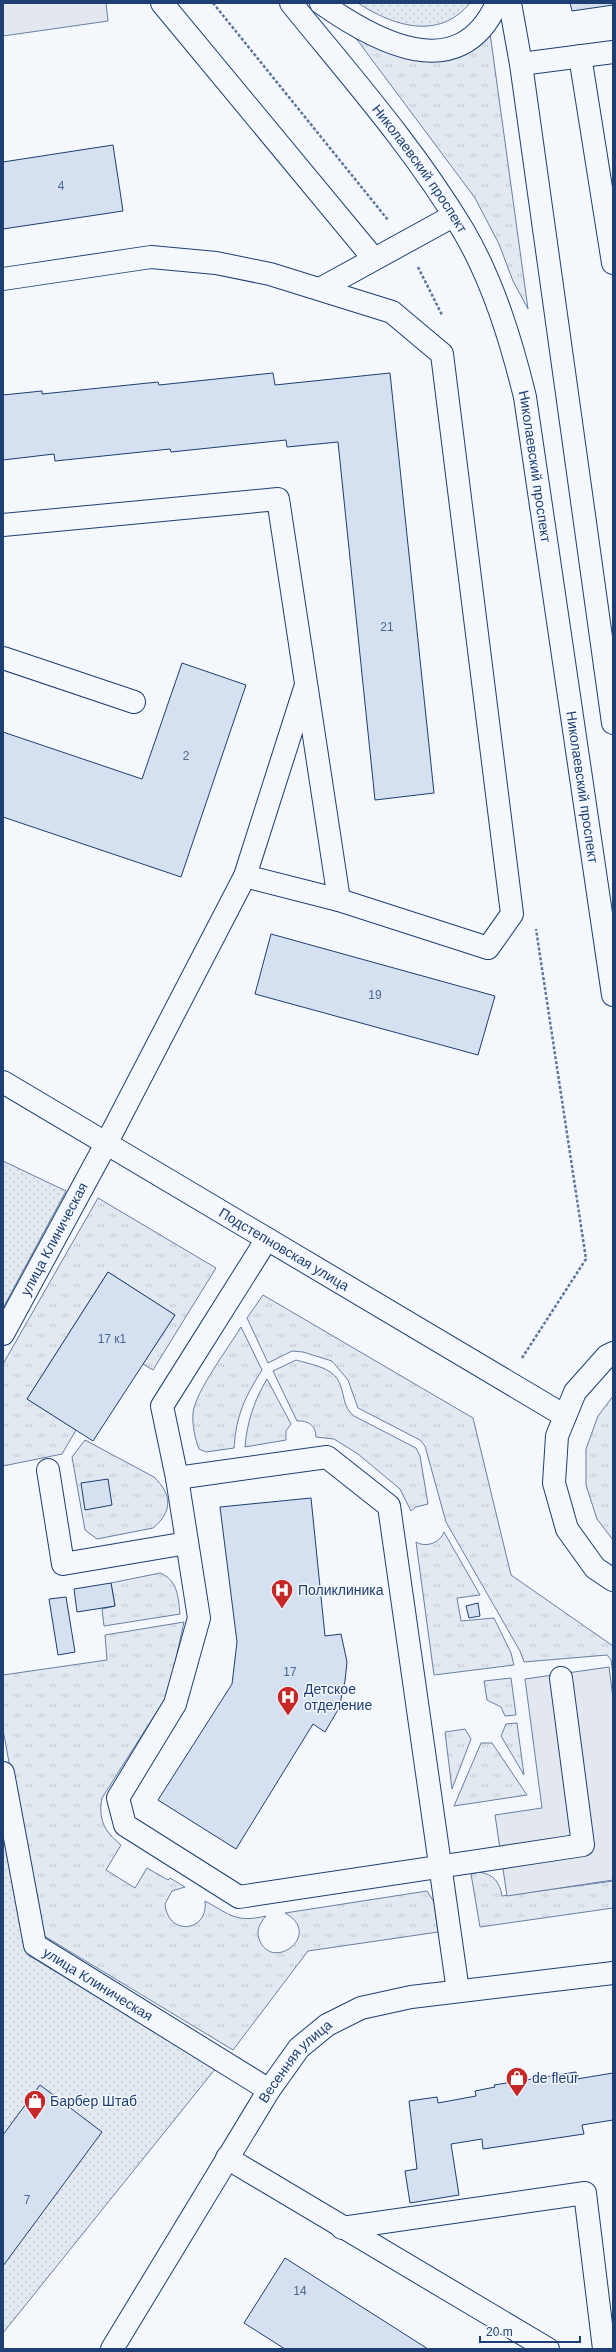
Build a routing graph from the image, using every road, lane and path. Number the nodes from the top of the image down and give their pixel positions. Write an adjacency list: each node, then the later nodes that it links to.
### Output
1 (162, 3): 10 (main road)
2 (291, 3): 9 (main road, Николаевский проспект)
3 (321, 3): 4 (main road)
4 (496, 3)
5 (510, 3): 8 (main road)
6 (613, 52): 7 (main road)
7 (580, 56): 8 (main road); 11 (main road)
8 (521, 64): 18 (main road)
9 (453, 216): 10 (main road); 21 (main road, Николаевский проспект)
10 (374, 259): 13 (main road)
11 (613, 263)
12 (3, 279): 13 (main road)
13 (320, 289): 20 (main road)
14 (3, 525): 16 (main road)
15 (3, 658): 17 (main road)
16 (306, 685): 19 (main road, улица Клиническая); 20 (main road)
17 (134, 702)
18 (613, 723)
19 (245, 876): 20 (main road); 23 (main road, улица Клиническая)
20 (339, 900)
21 (613, 995)
22 (3, 1082): 23 (main road, Подстепновская улица)
23 (106, 1144): 24 (main road, Подстепновская улица); 25 (main road, улица Клиническая)
24 (267, 1239): 27 (main road, Подстепновская улица); 29 (main road)
25 (3, 1334)
26 (613, 1353): 27 (main road)
27 (565, 1416): 31 (main road)
28 (48, 1470): 30 (main road)
29 (177, 1478): 30 (main road); 34 (main road)
30 (187, 1544): 34 (main road)
31 (613, 1580)
32 (561, 1678): 34 (main road)
33 (3, 1773): 37 (main road, улица Клиническая)
34 (440, 1868): 36 (main road)
35 (613, 1973): 36 (main road, Весенняя улица)
36 (458, 1991): 37 (main road, Весенняя улица)
37 (269, 2090): 38 (main road, Весенняя улица)
38 (227, 2158): 39 (main road); 40 (main road, Весенняя улица)
39 (342, 2228): 41 (main road); 42 (main road)
40 (115, 2348)
41 (548, 2349)
42 (604, 2349)

